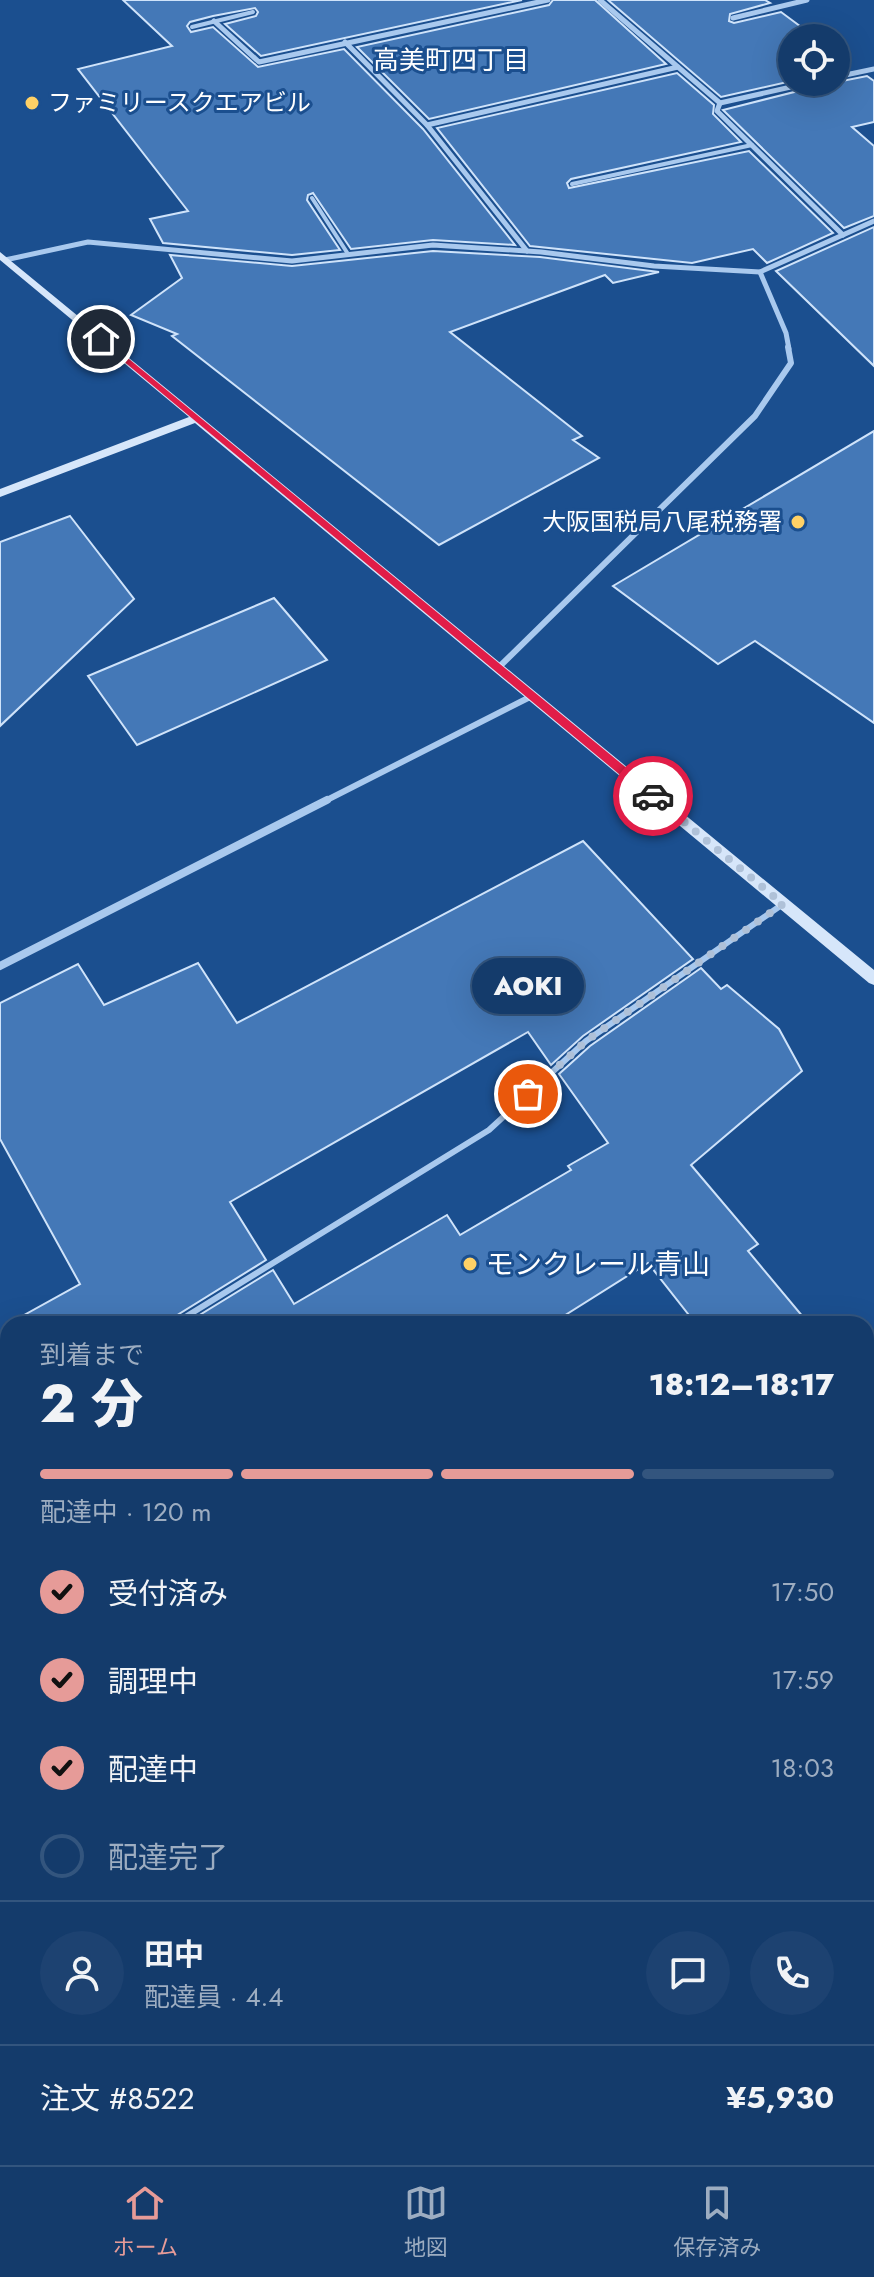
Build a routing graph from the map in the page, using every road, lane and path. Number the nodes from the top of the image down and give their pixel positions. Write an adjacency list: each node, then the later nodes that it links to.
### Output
1 (548, 0): 8 (street)
2 (600, 0): 9 (street)
3 (807, 0): 5 (street)
4 (253, 12): 6 (lane)
5 (733, 18)
6 (214, 21): 7 (lane); 8 (street)
7 (192, 27)
8 (345, 42): 14 (street)
9 (678, 67): 13 (street); 14 (street)
10 (874, 69): 11 (street)
11 (850, 74)
12 (778, 90): 13 (street)
13 (720, 103): 15 (street)
14 (427, 125): 20 (street)
15 (752, 145): 16 (lane); 19 (street)
16 (572, 184)
17 (312, 198): 21 (lane)
18 (874, 221): 19 (street)
19 (843, 235): 23 (street)
20 (527, 251): 21 (street); 23 (street)
21 (348, 254): 22 (street)
22 (3, 258): 24 (main road)
23 (760, 272): 26 (street)
24 (197, 418): 25 (main road); 26 (main road)
25 (0, 493)
26 (498, 668): 27 (main road)
27 (532, 696): 28 (main road); 29 (street)
28 (783, 904): 30 (main road); 31 (lane)
29 (0, 966)
30 (874, 979)
31 (187, 1316)

